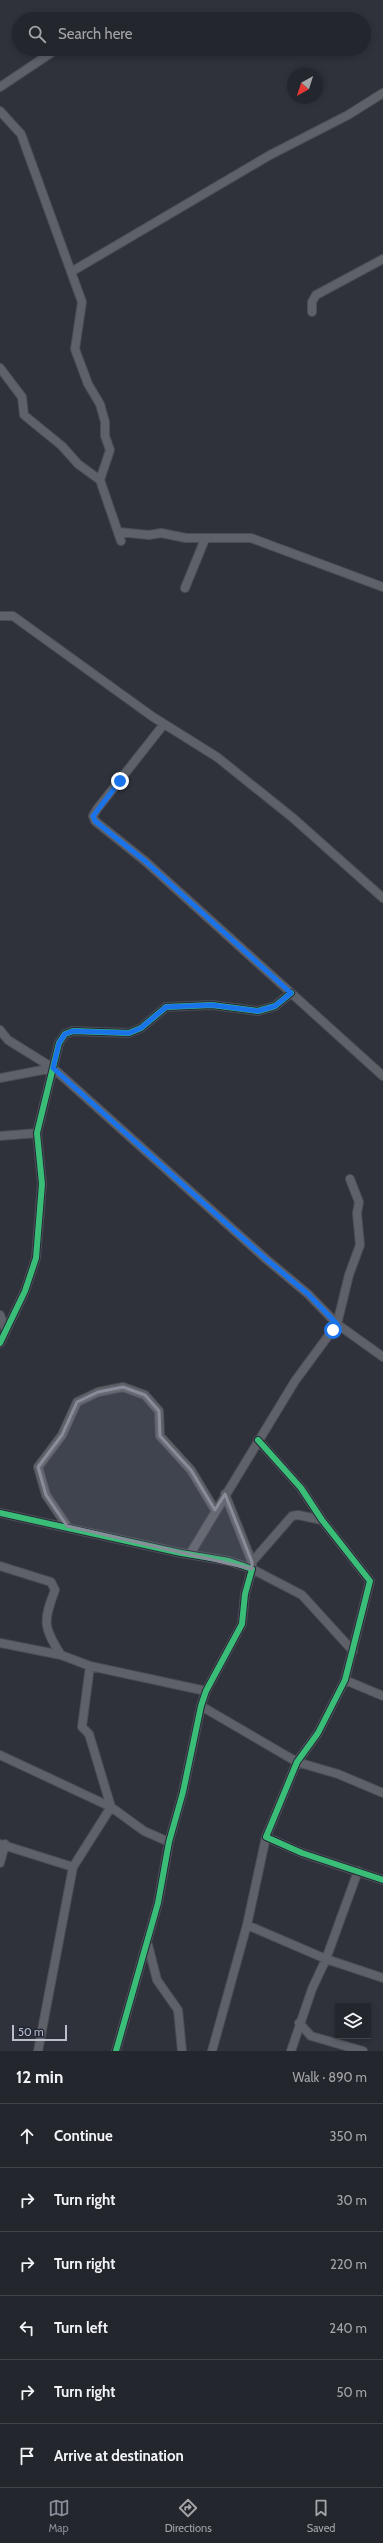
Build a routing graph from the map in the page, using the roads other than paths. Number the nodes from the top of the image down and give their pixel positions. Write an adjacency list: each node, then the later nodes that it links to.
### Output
1 (46, 56): 2 (street)
2 (0, 86)
3 (383, 92): 6 (street)
4 (0, 111): 6 (street)
5 (383, 259): 7 (street)
6 (71, 272): 9 (street)
7 (312, 312)
8 (0, 368): 9 (street)
9 (100, 480): 10 (street)
10 (119, 532): 11 (street); 12 (street)
11 (205, 539): 13 (street); 14 (street)
12 (121, 541)
13 (383, 587)
14 (185, 588)
15 (0, 616): 16 (street)
16 (164, 724): 17 (street); 18 (street)
17 (383, 898)
18 (291, 993): 20 (street); 21 (street)
19 (0, 1030): 20 (street)
20 (53, 1068): 22 (street); 23 (street); 27 (street)
21 (383, 1076)
22 (0, 1078)
23 (37, 1133): 24 (street); 28 (street)
24 (0, 1136)
25 (350, 1179): 27 (street)
26 (0, 1315): 28 (street)
27 (337, 1324): 30 (street); 31 (street)
28 (6, 1331): 29 (street)
29 (0, 1343)
30 (383, 1357)
31 (258, 1440): 32 (street); 35 (street)
32 (225, 1494): 33 (street); 39 (street)
33 (215, 1510): 36 (street); 37 (street)
34 (0, 1513): 36 (street)
35 (322, 1520): 39 (street); 41 (street)
36 (67, 1526): 37 (street)
37 (190, 1554): 39 (street)
38 (0, 1566): 42 (street)
39 (252, 1566): 41 (street); 45 (street)
40 (0, 1643): 42 (street)
41 (353, 1651): 44 (street)
42 (61, 1655): 43 (street)
43 (90, 1666): 45 (street); 51 (street)
44 (345, 1680): 46 (street); 49 (street)
45 (206, 1691): 47 (street)
46 (383, 1696)
47 (201, 1706): 49 (street); 53 (street)
48 (0, 1755): 51 (street)
49 (297, 1762): 50 (street); 52 (street)
50 (383, 1793)
51 (111, 1807): 53 (street); 56 (street)
52 (266, 1837): 57 (street); 59 (street)
53 (169, 1842): 60 (street)
54 (2, 1844): 55 (street); 56 (street)
55 (0, 1863)
56 (73, 1867): 64 (street)
57 (358, 1871): 58 (street); 61 (street)
58 (383, 1880)
59 (247, 1925): 61 (street); 67 (street)
60 (148, 1944): 65 (street); 66 (street)
61 (326, 1959): 62 (street); 63 (street)
62 (383, 1978)
63 (299, 2024): 68 (street); 69 (street)
64 (38, 2051)
65 (116, 2051)
66 (182, 2051)
67 (212, 2051)
68 (291, 2051)
69 (363, 2051)

